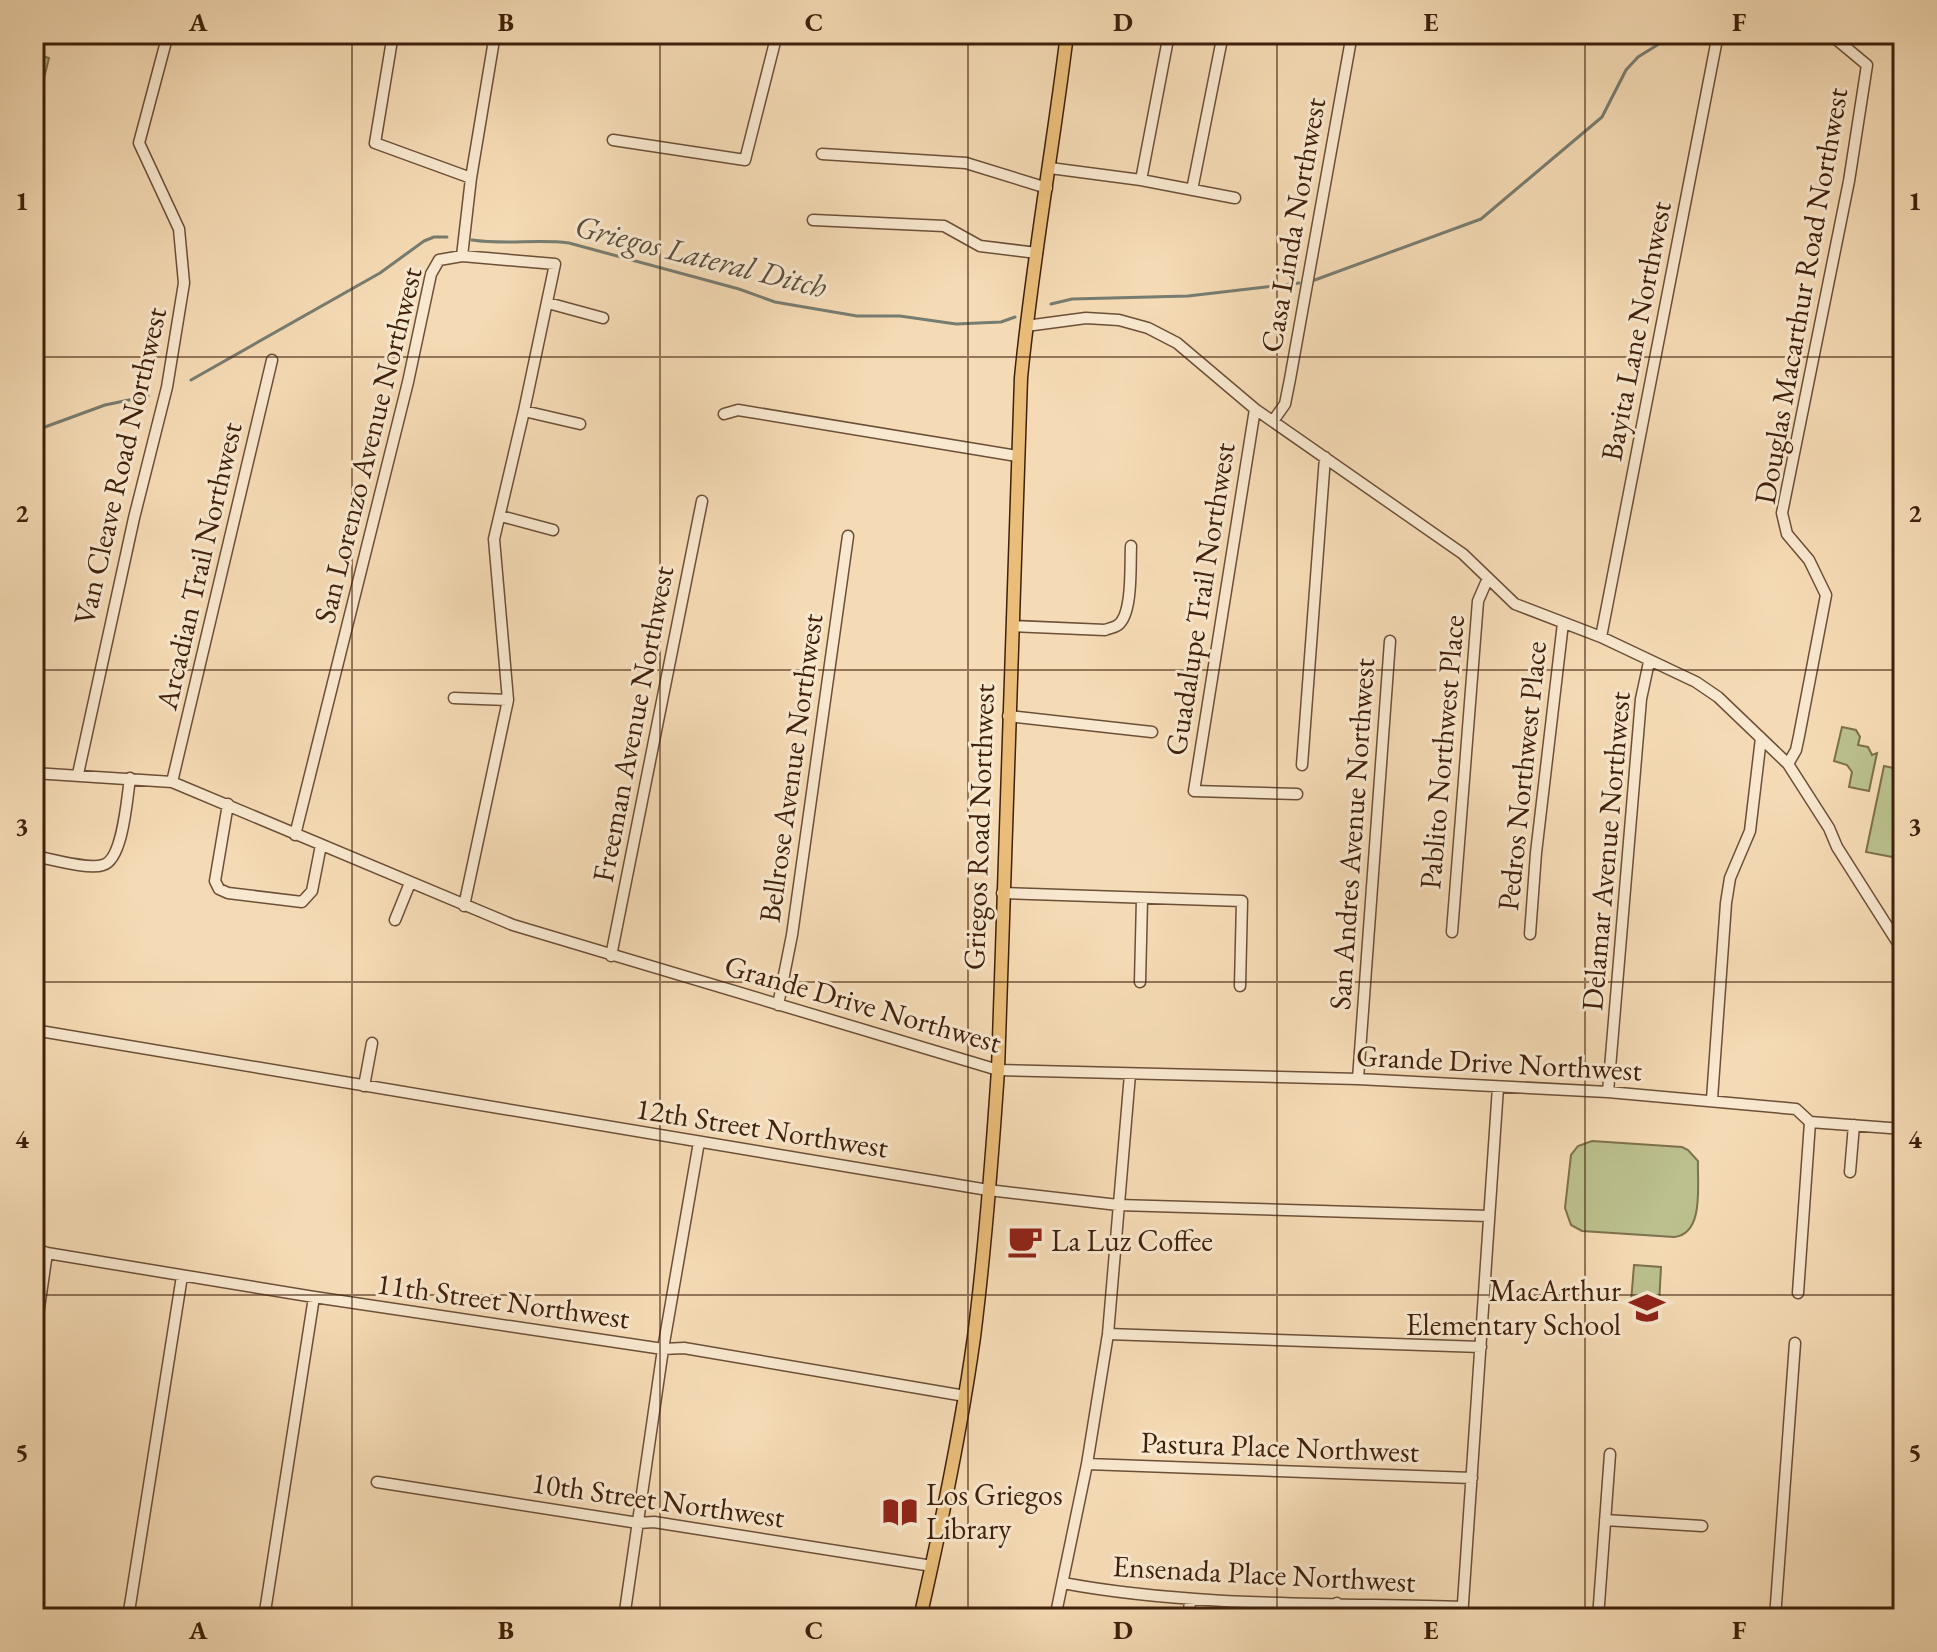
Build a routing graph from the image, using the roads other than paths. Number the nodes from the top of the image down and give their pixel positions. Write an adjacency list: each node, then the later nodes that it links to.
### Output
1 (168, 34): 52 (street, Van Cleave Road Northwest)
2 (393, 34): 14 (street)
3 (495, 34): 14 (street, San Lorenzo Avenue Northwest)
4 (777, 34): 11 (street)
5 (1067, 34): 13 (main road, Griegos Road Northwest)
6 (1169, 34): 15 (street)
7 (1223, 34): 17 (street)
8 (1352, 34): 29 (street, Casa Linda Northwest)
9 (1718, 34): 41 (street, Bayita Lane Northwest)
10 (1824, 34): 49 (street, Douglas Macarthur Road Northwest)
11 (613, 140)
12 (822, 154): 16 (street)
13 (1050, 168): 15 (street); 16 (main road, Griegos Road Northwest)
14 (471, 178): 21 (street, San Lorenzo Avenue Northwest)
15 (1141, 180): 17 (street)
16 (1047, 188): 20 (main road, Griegos Road Northwest)
17 (1192, 190): 18 (street)
18 (1235, 198)
19 (813, 220): 20 (street)
20 (1037, 253): 24 (main road, Griegos Road Northwest)
21 (462, 256): 22 (street); 57 (street, San Lorenzo Avenue Northwest)
22 (548, 303): 23 (street); 27 (street)
23 (603, 318)
24 (1026, 326): 26 (street, Guadalupe Trail Northwest); 31 (main road, Griegos Road Northwest)
25 (272, 360): 54 (street, Arcadian Trail Northwest)
26 (1255, 409): 29 (street, Guadalupe Trail Northwest); 55 (street, Guadalupe Trail Northwest)
27 (524, 411): 30 (street); 34 (street)
28 (724, 414): 31 (street)
29 (1273, 421): 32 (street, Guadalupe Trail Northwest)
30 (580, 424)
31 (1017, 456): 40 (main road, Griegos Road Northwest)
32 (1325, 457): 38 (street, Guadalupe Trail Northwest); 50 (street)
33 (702, 501): 68 (street, Freeman Avenue Northwest)
34 (501, 516): 35 (street); 45 (street)
35 (553, 530)
36 (848, 536): 71 (street, Bellrose Avenue Northwest)
37 (1131, 546): 40 (street)
38 (1488, 578): 39 (street, Guadalupe Trail Northwest); 65 (street, Pablito Northwest Place)
39 (1563, 623): 41 (street, Guadalupe Trail Northwest); 66 (street, Pedros Northwest Place)
40 (1013, 626): 46 (main road, Griegos Road Northwest)
41 (1601, 637): 43 (street, Guadalupe Trail Northwest)
42 (1390, 641): 76 (street, San Andres Avenue Northwest)
43 (1649, 662): 48 (street, Guadalupe Trail Northwest); 79 (street, Delamar Avenue Northwest)
44 (454, 698): 45 (street)
45 (508, 700): 63 (street)
46 (1008, 716): 47 (street); 61 (main road, Griegos Road Northwest)
47 (1152, 732)
48 (1761, 738): 49 (street, Guadalupe Trail Northwest); 80 (street)
49 (1788, 764): 67 (street, Guadalupe Trail Northwest)
50 (1302, 765)
51 (34, 773): 52 (street, Grande Drive Northwest)
52 (78, 774): 53 (street, Grande Drive Northwest)
53 (130, 778): 54 (street, Grande Drive Northwest); 59 (street)
54 (172, 782): 56 (street, Grande Drive Northwest)
55 (1297, 794)
56 (228, 804): 57 (street, Grande Drive Northwest); 58 (street)
57 (295, 835): 58 (street, Grande Drive Northwest)
58 (321, 845): 60 (street, Grande Drive Northwest)
59 (34, 856)
60 (410, 883): 63 (street, Grande Drive Northwest); 64 (street)
61 (1002, 893): 62 (street); 74 (main road, Griegos Road Northwest)
62 (1142, 899): 69 (street); 70 (street)
63 (464, 906): 68 (street, Grande Drive Northwest)
64 (395, 920)
65 (1452, 932)
66 (1530, 934)
67 (1903, 951)
68 (611, 956): 71 (street, Grande Drive Northwest)
69 (1140, 982)
70 (1240, 986)
71 (778, 1005): 74 (street, Grande Drive Northwest)
72 (34, 1030): 77 (street, 12th Street Northwest)
73 (372, 1043): 77 (street)
74 (998, 1070): 75 (street, Grande Drive Northwest); 86 (main road, Griegos Road Northwest)
75 (1130, 1074): 76 (street, Grande Drive Northwest); 87 (street)
76 (1358, 1079): 78 (street, Grande Drive Northwest)
77 (364, 1086): 84 (street, 12th Street Northwest)
78 (1498, 1087): 79 (street, Grande Drive Northwest); 88 (street)
79 (1608, 1092): 80 (street, Grande Drive Northwest)
80 (1712, 1099): 81 (street, Grande Drive Northwest)
81 (1810, 1122): 82 (street, Grande Drive Northwest); 92 (street)
82 (1854, 1125): 83 (street, Grande Drive Northwest); 85 (street)
83 (1903, 1129)
84 (699, 1142): 86 (street, 12th Street Northwest); 98 (street)
85 (1850, 1172)
86 (988, 1190): 87 (street, 12th Street Northwest); 99 (main road, Griegos Road Northwest)
87 (1118, 1205): 88 (street, 12th Street Northwest); 94 (street)
88 (1489, 1216): 97 (street)
89 (34, 1248): 90 (street, 11th Street Northwest)
90 (47, 1253): 91 (street, 11th Street Northwest); 95 (street)
91 (182, 1276): 93 (street, 11th Street Northwest); 112 (street)
92 (1798, 1293)
93 (314, 1297): 98 (street, 11th Street Northwest); 113 (street)
94 (1108, 1334): 97 (street); 101 (street)
95 (34, 1342)
96 (1795, 1343): 120 (street)
97 (1481, 1347): 102 (street)
98 (663, 1349): 99 (street, 11th Street Northwest); 105 (street)
99 (965, 1396): 107 (main road, Griegos Road Northwest)
100 (1610, 1454): 104 (street)
101 (1087, 1464): 102 (street, Pastura Place Northwest); 108 (street)
102 (1472, 1478): 111 (street)
103 (377, 1482): 105 (street, 10th Street Northwest)
104 (1605, 1520): 106 (street); 119 (street)
105 (638, 1523): 107 (street, 10th Street Northwest); 114 (street)
106 (1702, 1526)
107 (932, 1566): 115 (main road, Griegos Road Northwest)
108 (1063, 1583): 109 (street, Ensenada Place Northwest); 116 (street)
109 (1191, 1599): 110 (street, Ensenada Place Northwest); 117 (street)
110 (1337, 1603): 111 (street, Ensenada Place Northwest); 118 (street)
111 (1462, 1613)
112 (128, 1618)
113 (264, 1618)
114 (624, 1618)
115 (920, 1618)
116 (1055, 1618)
117 (1187, 1618)
118 (1336, 1618)
119 (1598, 1618)
120 (1775, 1618)

